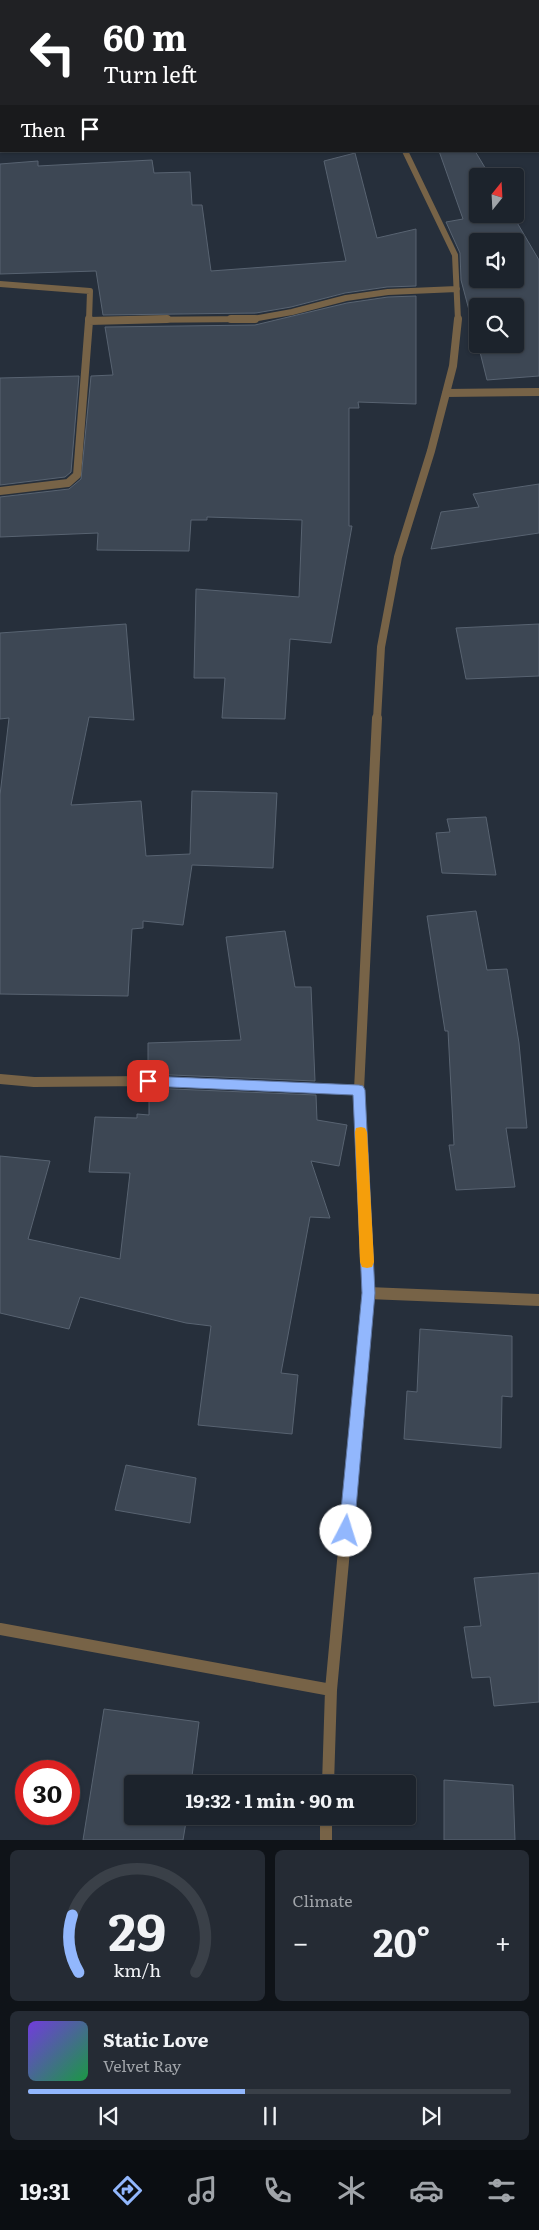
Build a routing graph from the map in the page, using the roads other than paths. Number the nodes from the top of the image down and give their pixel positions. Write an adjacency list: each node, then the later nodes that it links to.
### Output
1 (405, 152): 3 (street)
2 (0, 284): 4 (street)
3 (457, 289): 4 (street); 6 (street)
4 (90, 321): 7 (street)
5 (539, 392): 6 (street)
6 (446, 393): 9 (street)
7 (0, 491)
8 (0, 1079): 9 (street)
9 (359, 1090): 10 (street)
10 (368, 1293): 11 (street); 13 (street)
11 (539, 1300)
12 (0, 1629): 13 (street)
13 (331, 1690): 14 (street)
14 (328, 1775)
15 (326, 1825): 16 (street)
16 (326, 1840)

